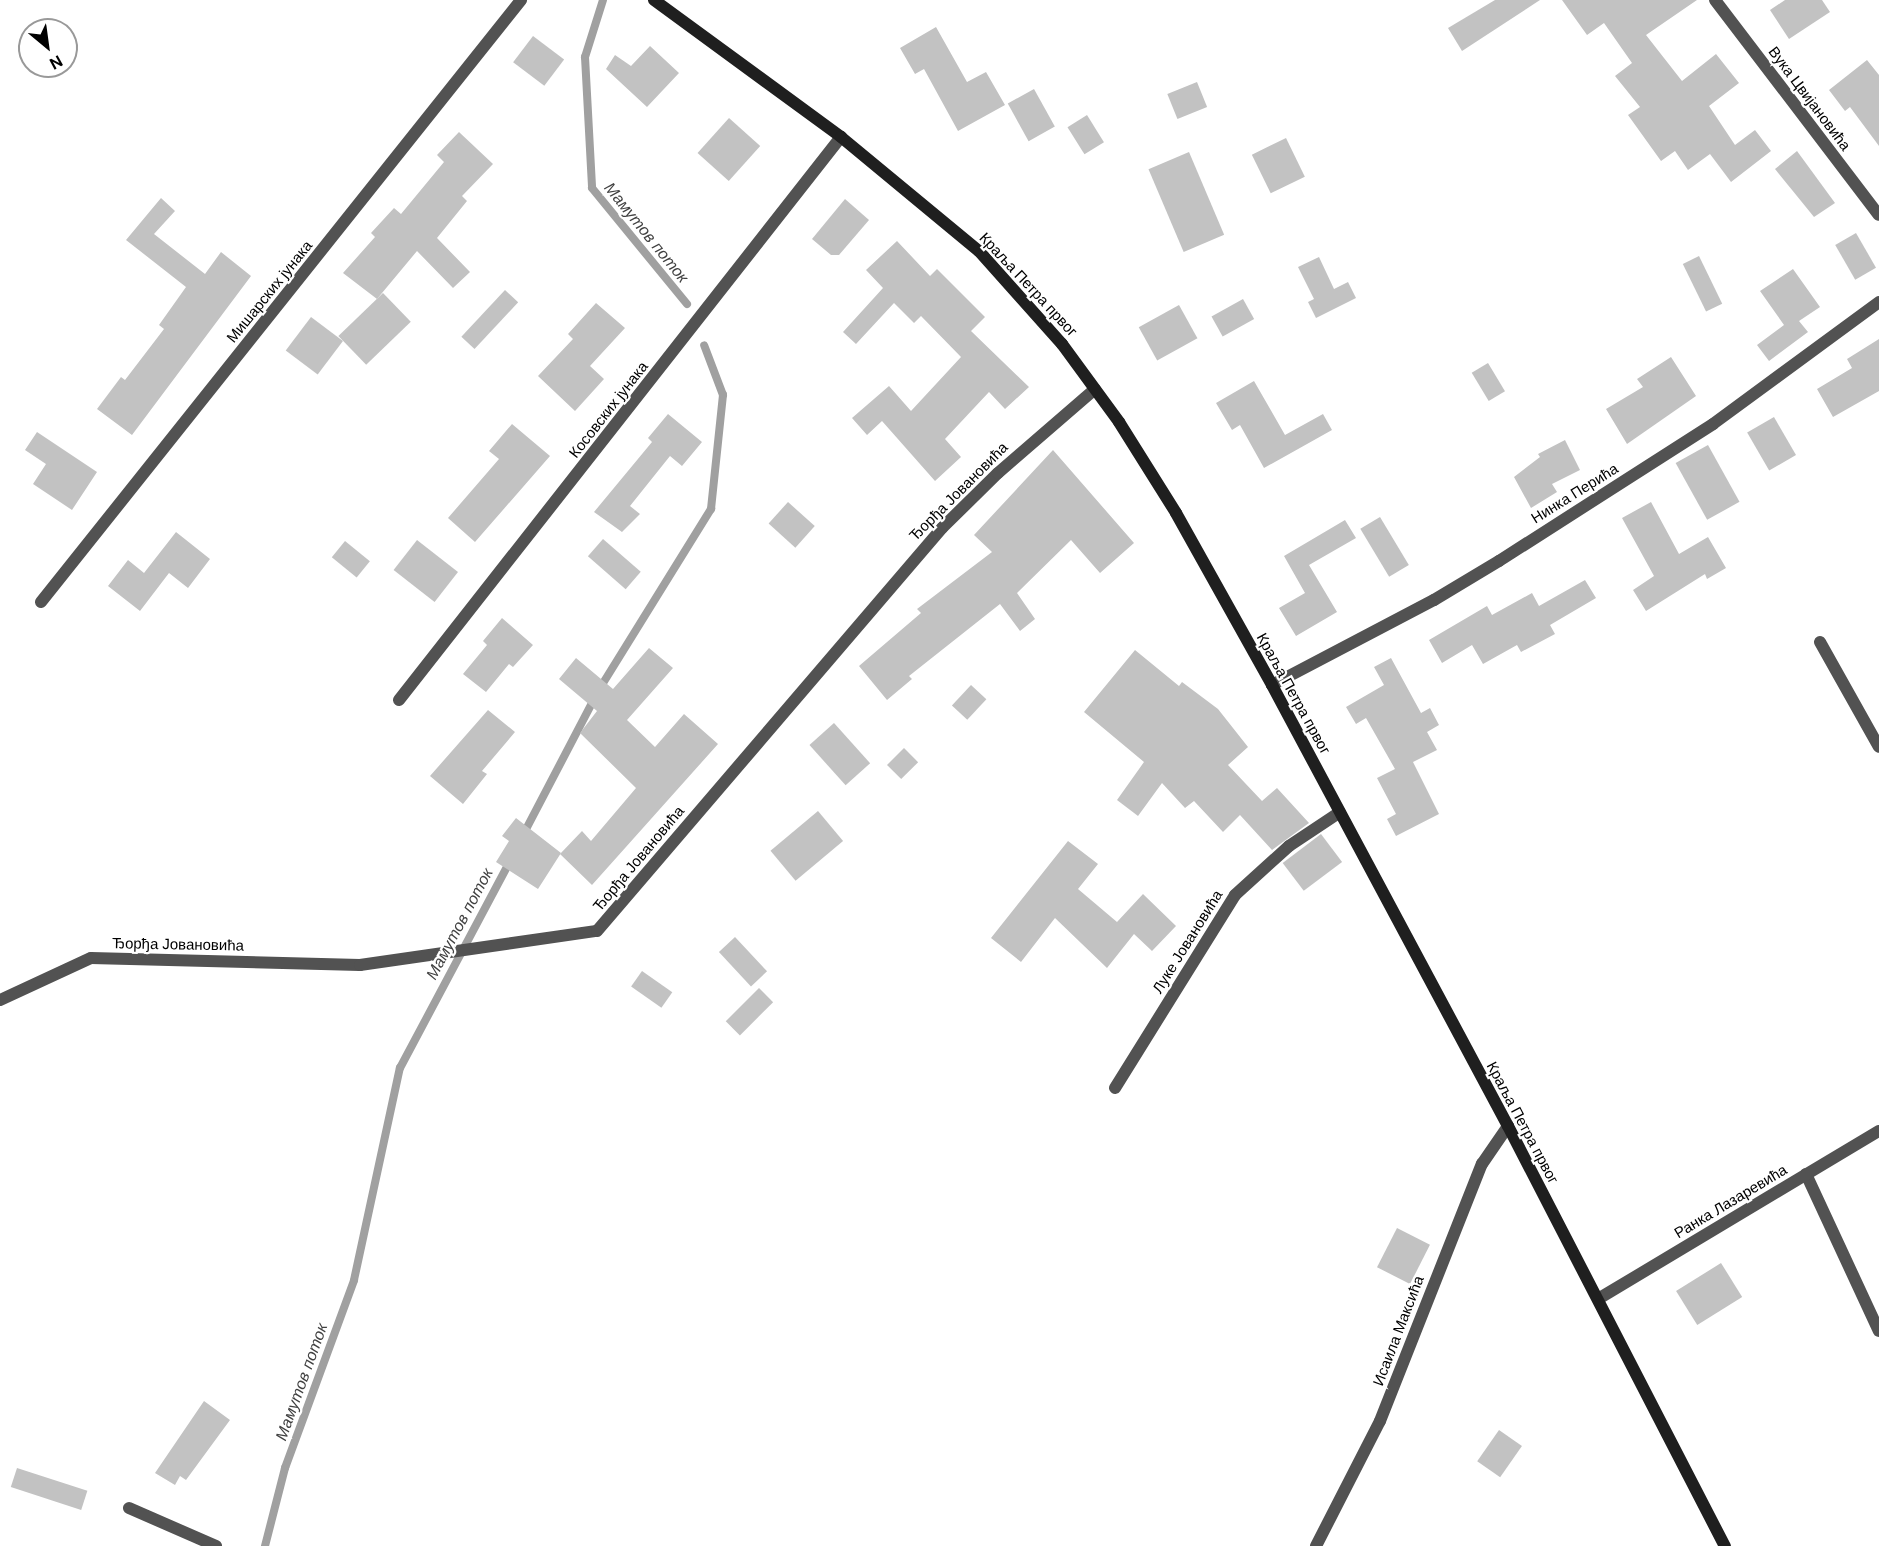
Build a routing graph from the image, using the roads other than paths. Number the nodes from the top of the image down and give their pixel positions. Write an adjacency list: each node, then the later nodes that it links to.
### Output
1 (521, 0): 8 (street, Мишарских јунака)
2 (654, 0): 4 (street, Краља Петра првог)
3 (1715, 0): 5 (street, Вука Цвијановића)
4 (841, 137): 7 (street, Краља Петра првог); 11 (street, Косовских јунака)
5 (1879, 215)
6 (1879, 302): 10 (street, Нинка Перића)
7 (1095, 389): 10 (street, Краља Петра првог); 14 (street, Ђорђа Јовановића)
8 (41, 602)
9 (1820, 642): 12 (street)
10 (1272, 685): 13 (street, Краља Петра првог)
11 (399, 700)
12 (1879, 747)
13 (1340, 812): 15 (street, Луке Јовановића); 16 (street, Краља Петра првог)
14 (0, 1000)
15 (1115, 1089)
16 (1508, 1126): 19 (street, Краља Петра првог); 23 (street, Исаила Максића)
17 (1879, 1131): 18 (street, Ранка Лазаревића)
18 (1806, 1174): 19 (street, Ранка Лазаревића); 20 (street)
19 (1598, 1299): 24 (street, Краља Петра првог)
20 (1879, 1330)
21 (129, 1508): 22 (street)
22 (216, 1546)
23 (1316, 1546)
24 (1725, 1546)

